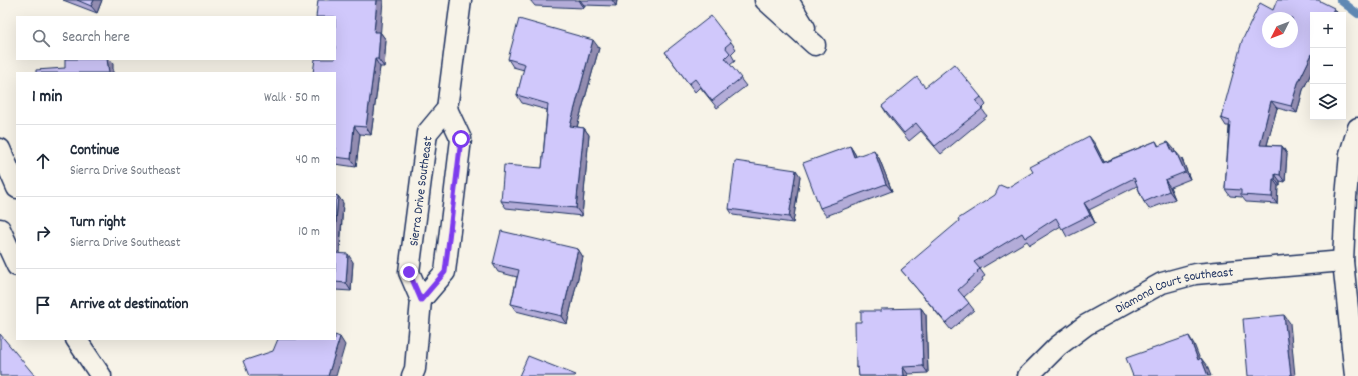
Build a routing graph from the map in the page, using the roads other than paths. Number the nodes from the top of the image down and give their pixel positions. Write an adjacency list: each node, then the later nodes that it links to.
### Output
1 (461, 0): 4 (street)
2 (764, 0): 3 (street)
3 (788, 0)
4 (447, 109): 11 (street, Sierra Drive Southeast); 11 (street)
5 (1358, 128): 9 (street)
6 (0, 149): 7 (street)
7 (16, 186)
8 (0, 228): 10 (street)
9 (1343, 261): 15 (street, Diamond Court Southeast); 16 (street)
10 (16, 264)
11 (421, 300): 14 (street, Sierra Drive Southeast)
12 (77, 340): 13 (street)
13 (100, 376)
14 (412, 376)
15 (1028, 376)
16 (1355, 376)

